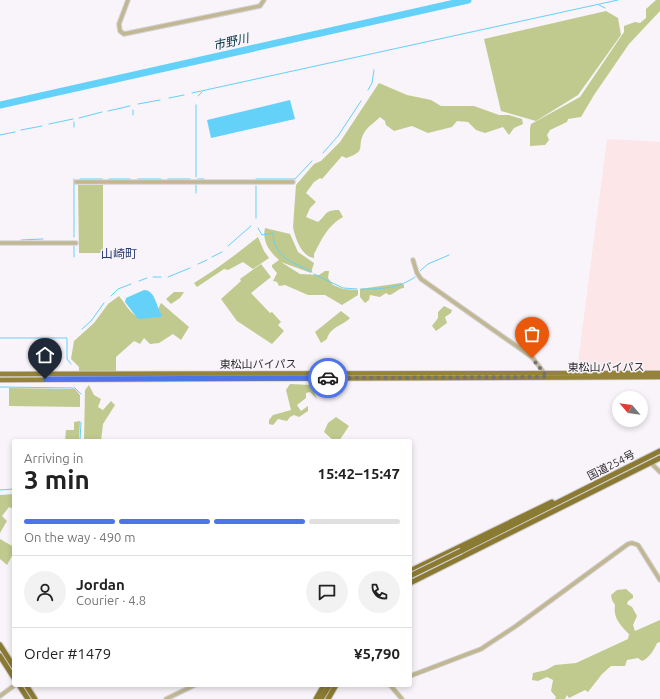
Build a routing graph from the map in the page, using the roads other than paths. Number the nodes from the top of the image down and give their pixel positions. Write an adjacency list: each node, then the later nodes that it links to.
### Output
1 (128, 0): 2 (street)
2 (264, 0)
3 (76, 182): 4 (street)
4 (293, 182)
5 (0, 243): 6 (street)
6 (76, 243)
7 (414, 260): 10 (street)
8 (660, 373): 10 (main road, 東松山バイパス)
9 (0, 374): 10 (main road, 東松山バイパス)
10 (546, 375): 11 (main road, 東松山バイパス); 12 (main road, 東松山バイパス)
11 (660, 377)
12 (0, 380)
13 (660, 451): 17 (highway, 国道254号)
14 (660, 458): 15 (highway, 国道254号)
15 (651, 463): 16 (street); 17 (highway, 国道254号)
16 (660, 472)
17 (572, 499): 18 (highway); 19 (highway); 21 (highway, bridge)
18 (447, 553): 19 (highway); 20 (highway)
19 (451, 562): 23 (highway)
20 (412, 570)
21 (412, 575)
22 (660, 580): 28 (street)
23 (412, 581)
24 (0, 645): 26 (highway)
25 (0, 656): 27 (highway)
26 (12, 664)
27 (12, 675)
28 (412, 675)
29 (12, 687): 37 (street)
30 (20, 687): 38 (highway)
31 (27, 687): 39 (highway)
32 (191, 687): 40 (street)
33 (323, 687): 41 (highway)
34 (329, 687): 42 (highway)
35 (335, 687): 43 (highway)
36 (392, 687): 44 (street)
37 (0, 696)
38 (28, 699)
39 (35, 699)
40 (166, 699)
41 (316, 699)
42 (321, 699)
43 (328, 699)
44 (402, 699)

